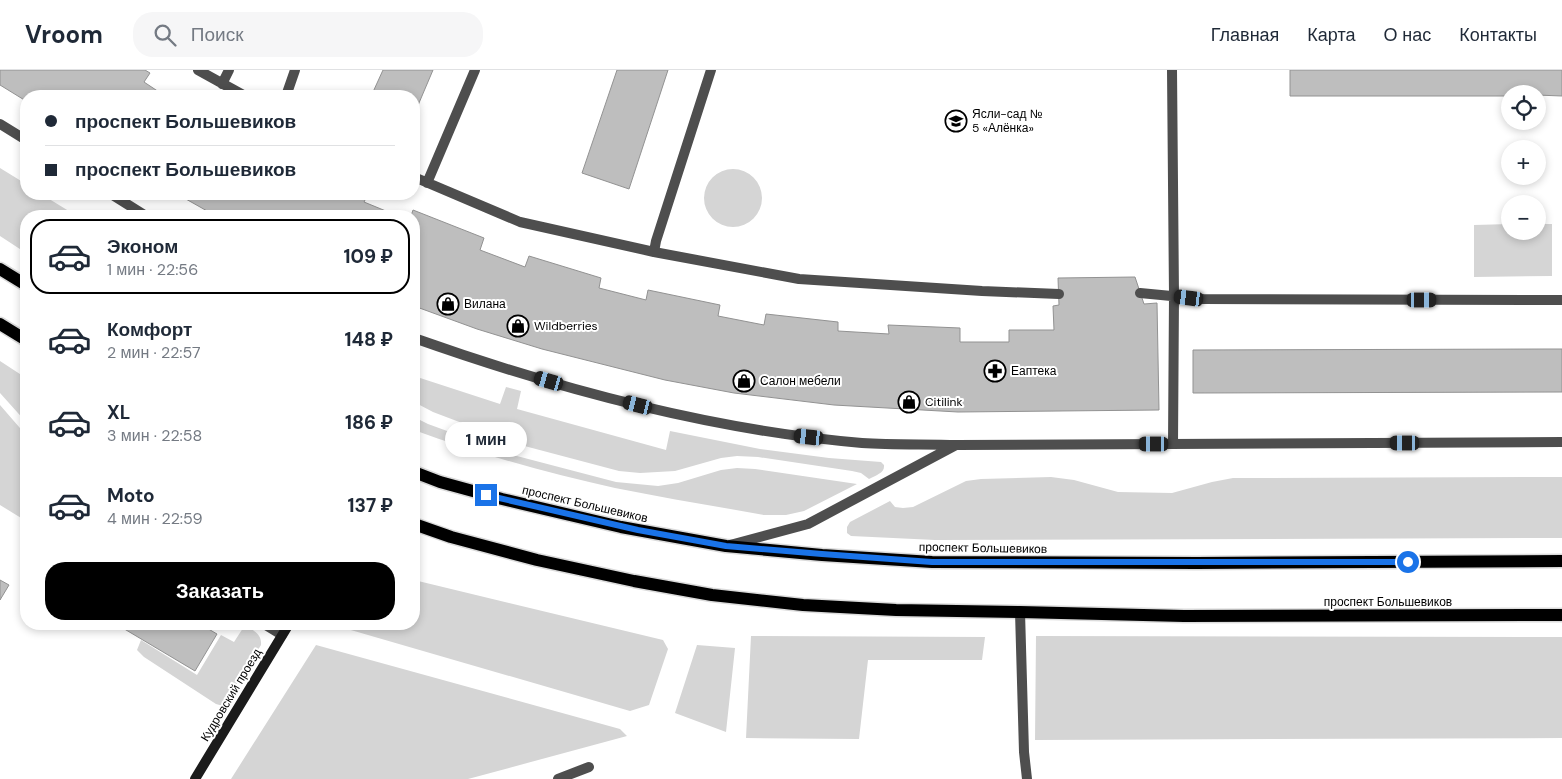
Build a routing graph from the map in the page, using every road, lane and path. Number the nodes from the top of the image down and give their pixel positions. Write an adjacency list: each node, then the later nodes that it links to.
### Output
1 (198, 70): 7 (street)
2 (229, 70): 7 (street)
3 (295, 70): 9 (street)
4 (475, 70): 13 (street)
5 (711, 70): 16 (street)
6 (1172, 70): 21 (street)
7 (222, 84): 8 (street)
8 (234, 90)
9 (288, 90)
10 (0, 124): 11 (street)
11 (20, 136)
12 (420, 180): 13 (street)
13 (427, 184): 16 (street)
14 (121, 200): 15 (street)
15 (136, 210)
16 (654, 252): 20 (street)
17 (0, 269): 18 (main road)
18 (20, 281)
19 (1140, 293): 21 (street)
20 (1059, 294)
21 (1174, 296): 22 (street); 27 (street)
22 (1562, 300)
23 (0, 324): 24 (main road)
24 (20, 336)
25 (420, 340): 28 (street)
26 (1562, 442): 27 (street)
27 (1173, 444): 28 (street)
28 (957, 445): 31 (street)
29 (420, 474): 31 (main road, проспект Большевиков)
30 (420, 526): 33 (main road, проспект Большевиков)
31 (726, 546): 32 (main road, проспект Большевиков)
32 (1562, 561)
33 (1020, 612): 34 (main road, проспект Большевиков); 41 (street)
34 (1562, 616)
35 (274, 630): 37 (street)
36 (285, 630): 37 (street, Кудровский проезд)
37 (282, 635): 39 (street, Кудровский проезд)
38 (589, 767): 40 (street)
39 (195, 779)
40 (558, 779)
41 (1027, 779)

